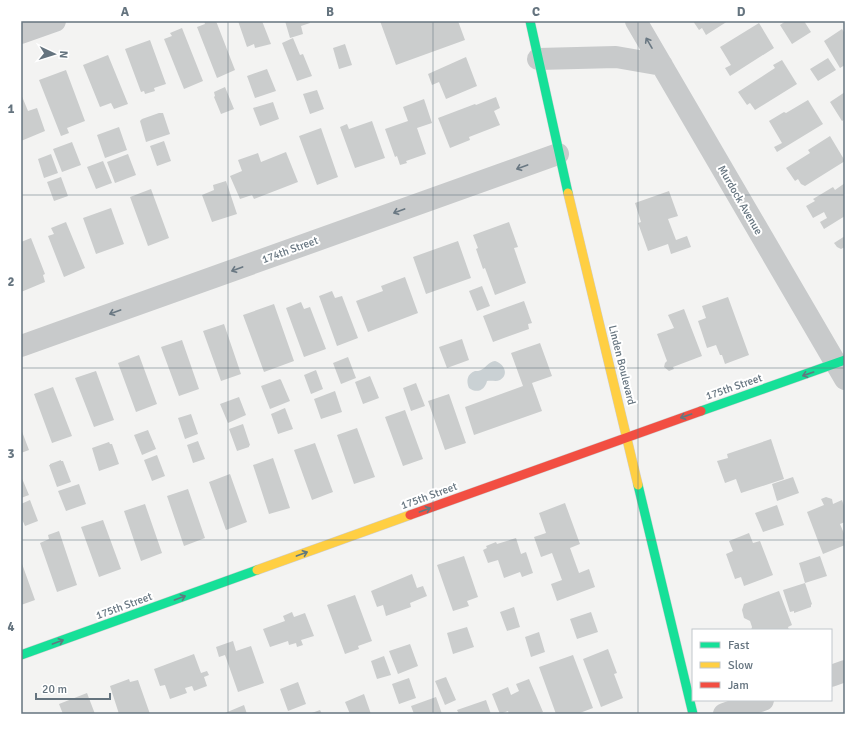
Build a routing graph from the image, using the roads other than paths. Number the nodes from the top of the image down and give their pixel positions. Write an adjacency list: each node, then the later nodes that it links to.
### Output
1 (55, 21): 4 (street)
2 (530, 21): 5 (street, Linden Boulevard)
3 (636, 21): 6 (street, Murdock Avenue, one-way to 3)
4 (21, 33)
5 (538, 59): 6 (street); 7 (street, Linden Boulevard)
6 (662, 66): 9 (street, Murdock Avenue)
7 (558, 154): 8 (street, 174th Street, one-way to 8); 10 (street, Linden Boulevard)
8 (21, 346)
9 (842, 368): 10 (street, 175th Street, one-way to 10)
10 (627, 437): 11 (street, 175th Street, one-way to 10); 15 (street, Linden Boulevard)
11 (21, 656)
12 (845, 671): 13 (street)
13 (832, 676)
14 (760, 701): 16 (street)
15 (693, 714)
16 (724, 714)

